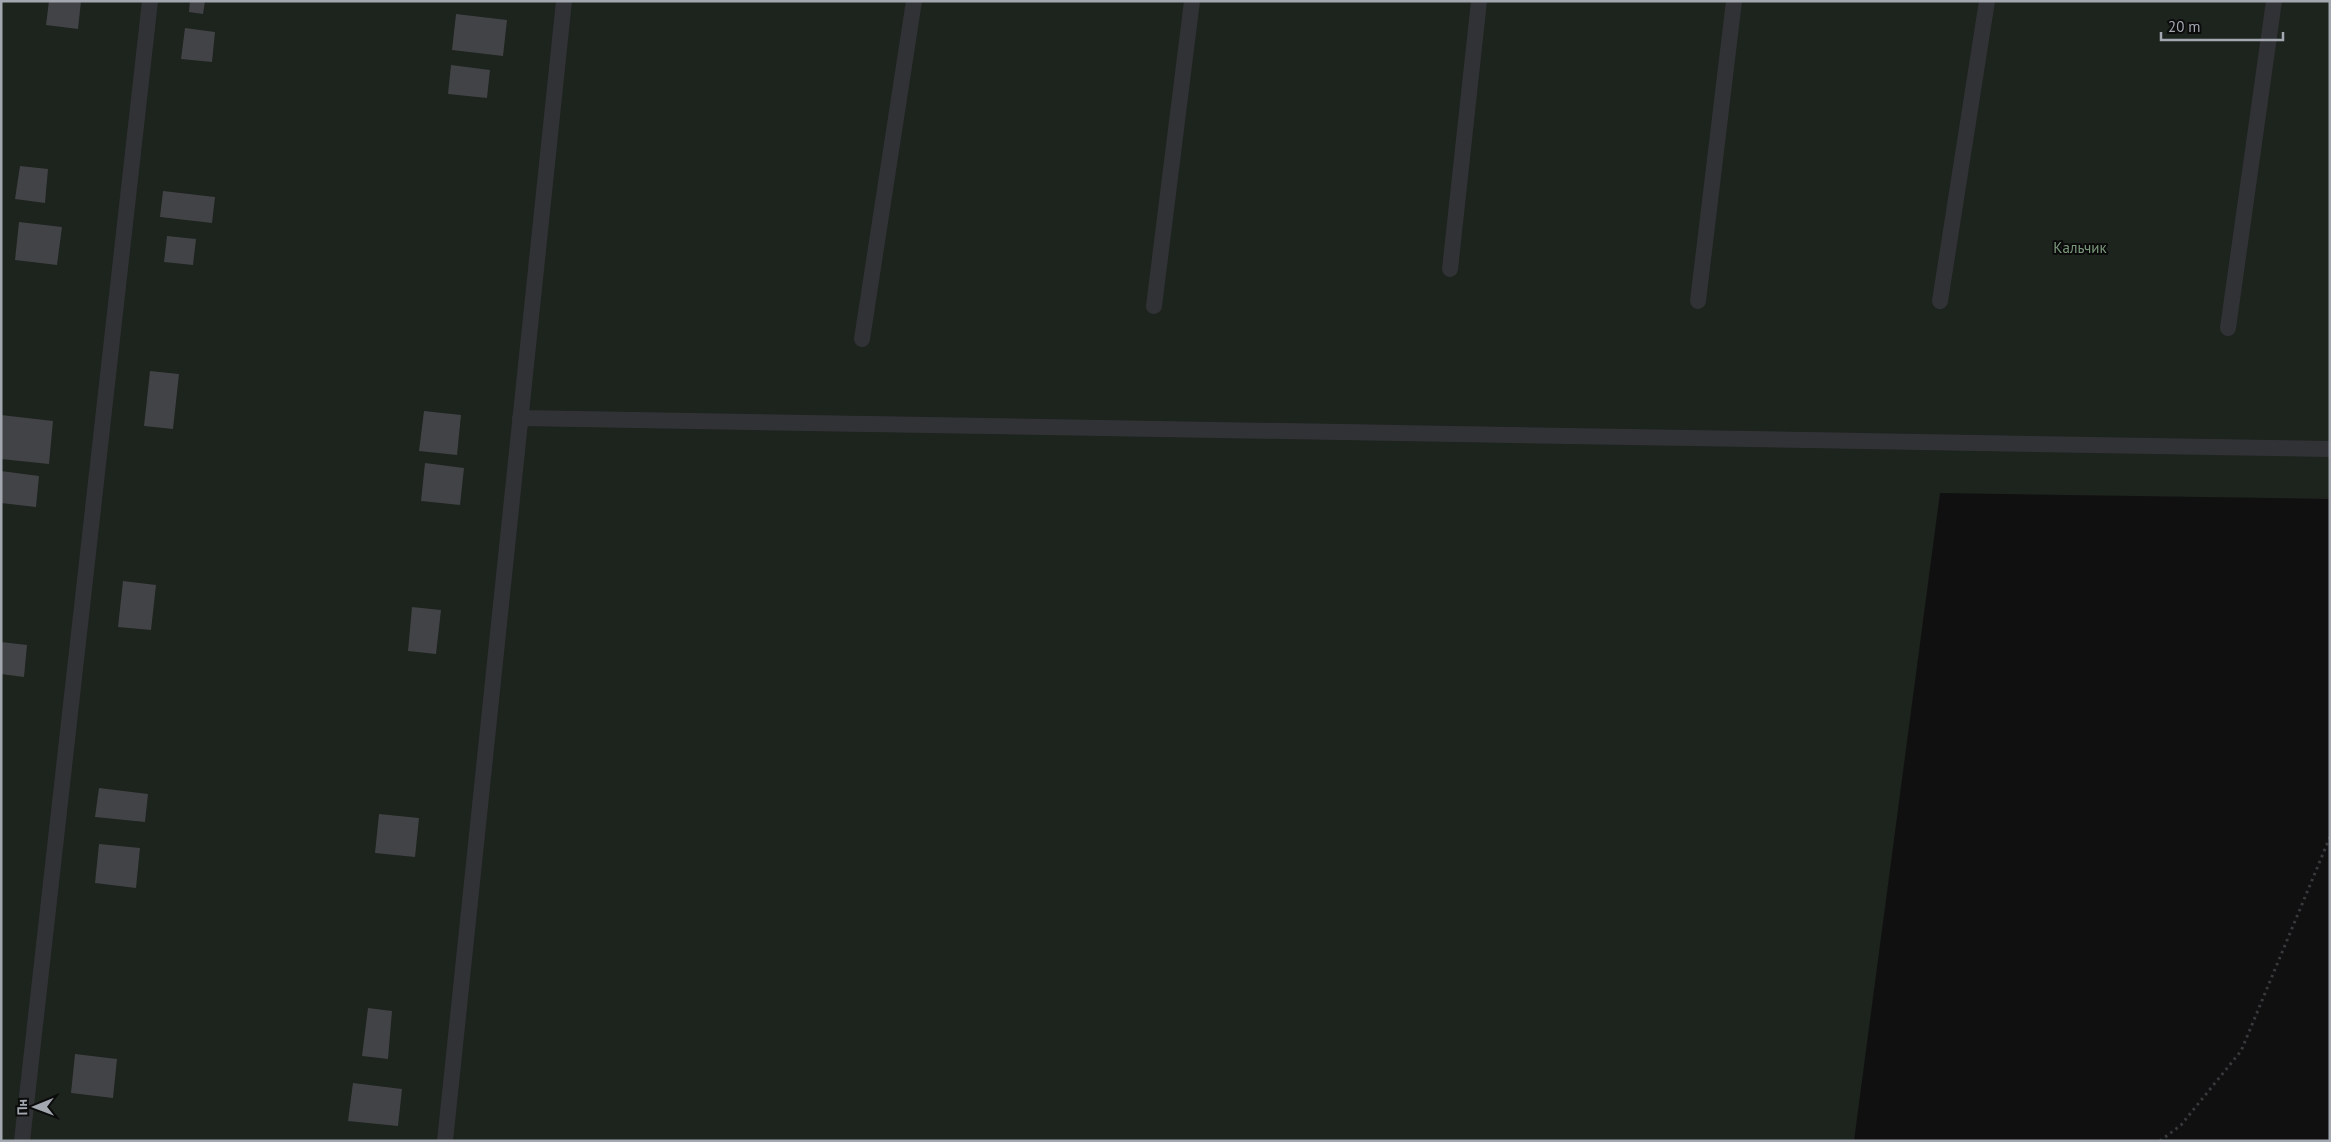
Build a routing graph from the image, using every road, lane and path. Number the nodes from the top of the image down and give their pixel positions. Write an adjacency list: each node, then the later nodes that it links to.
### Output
1 (150, 1): 18 (lane)
2 (564, 1): 15 (lane)
3 (914, 1): 14 (lane)
4 (1192, 1): 12 (lane)
5 (1479, 1): 9 (lane)
6 (1734, 1): 10 (lane)
7 (1987, 1): 11 (lane)
8 (2274, 1): 13 (lane)
9 (1450, 269)
10 (1698, 301)
11 (1940, 301)
12 (1154, 306)
13 (2228, 328)
14 (862, 339)
15 (520, 418): 16 (lane); 19 (lane)
16 (2330, 450)
17 (2330, 837): 20 (path)
18 (22, 1141)
19 (445, 1141)
20 (2160, 1141)

